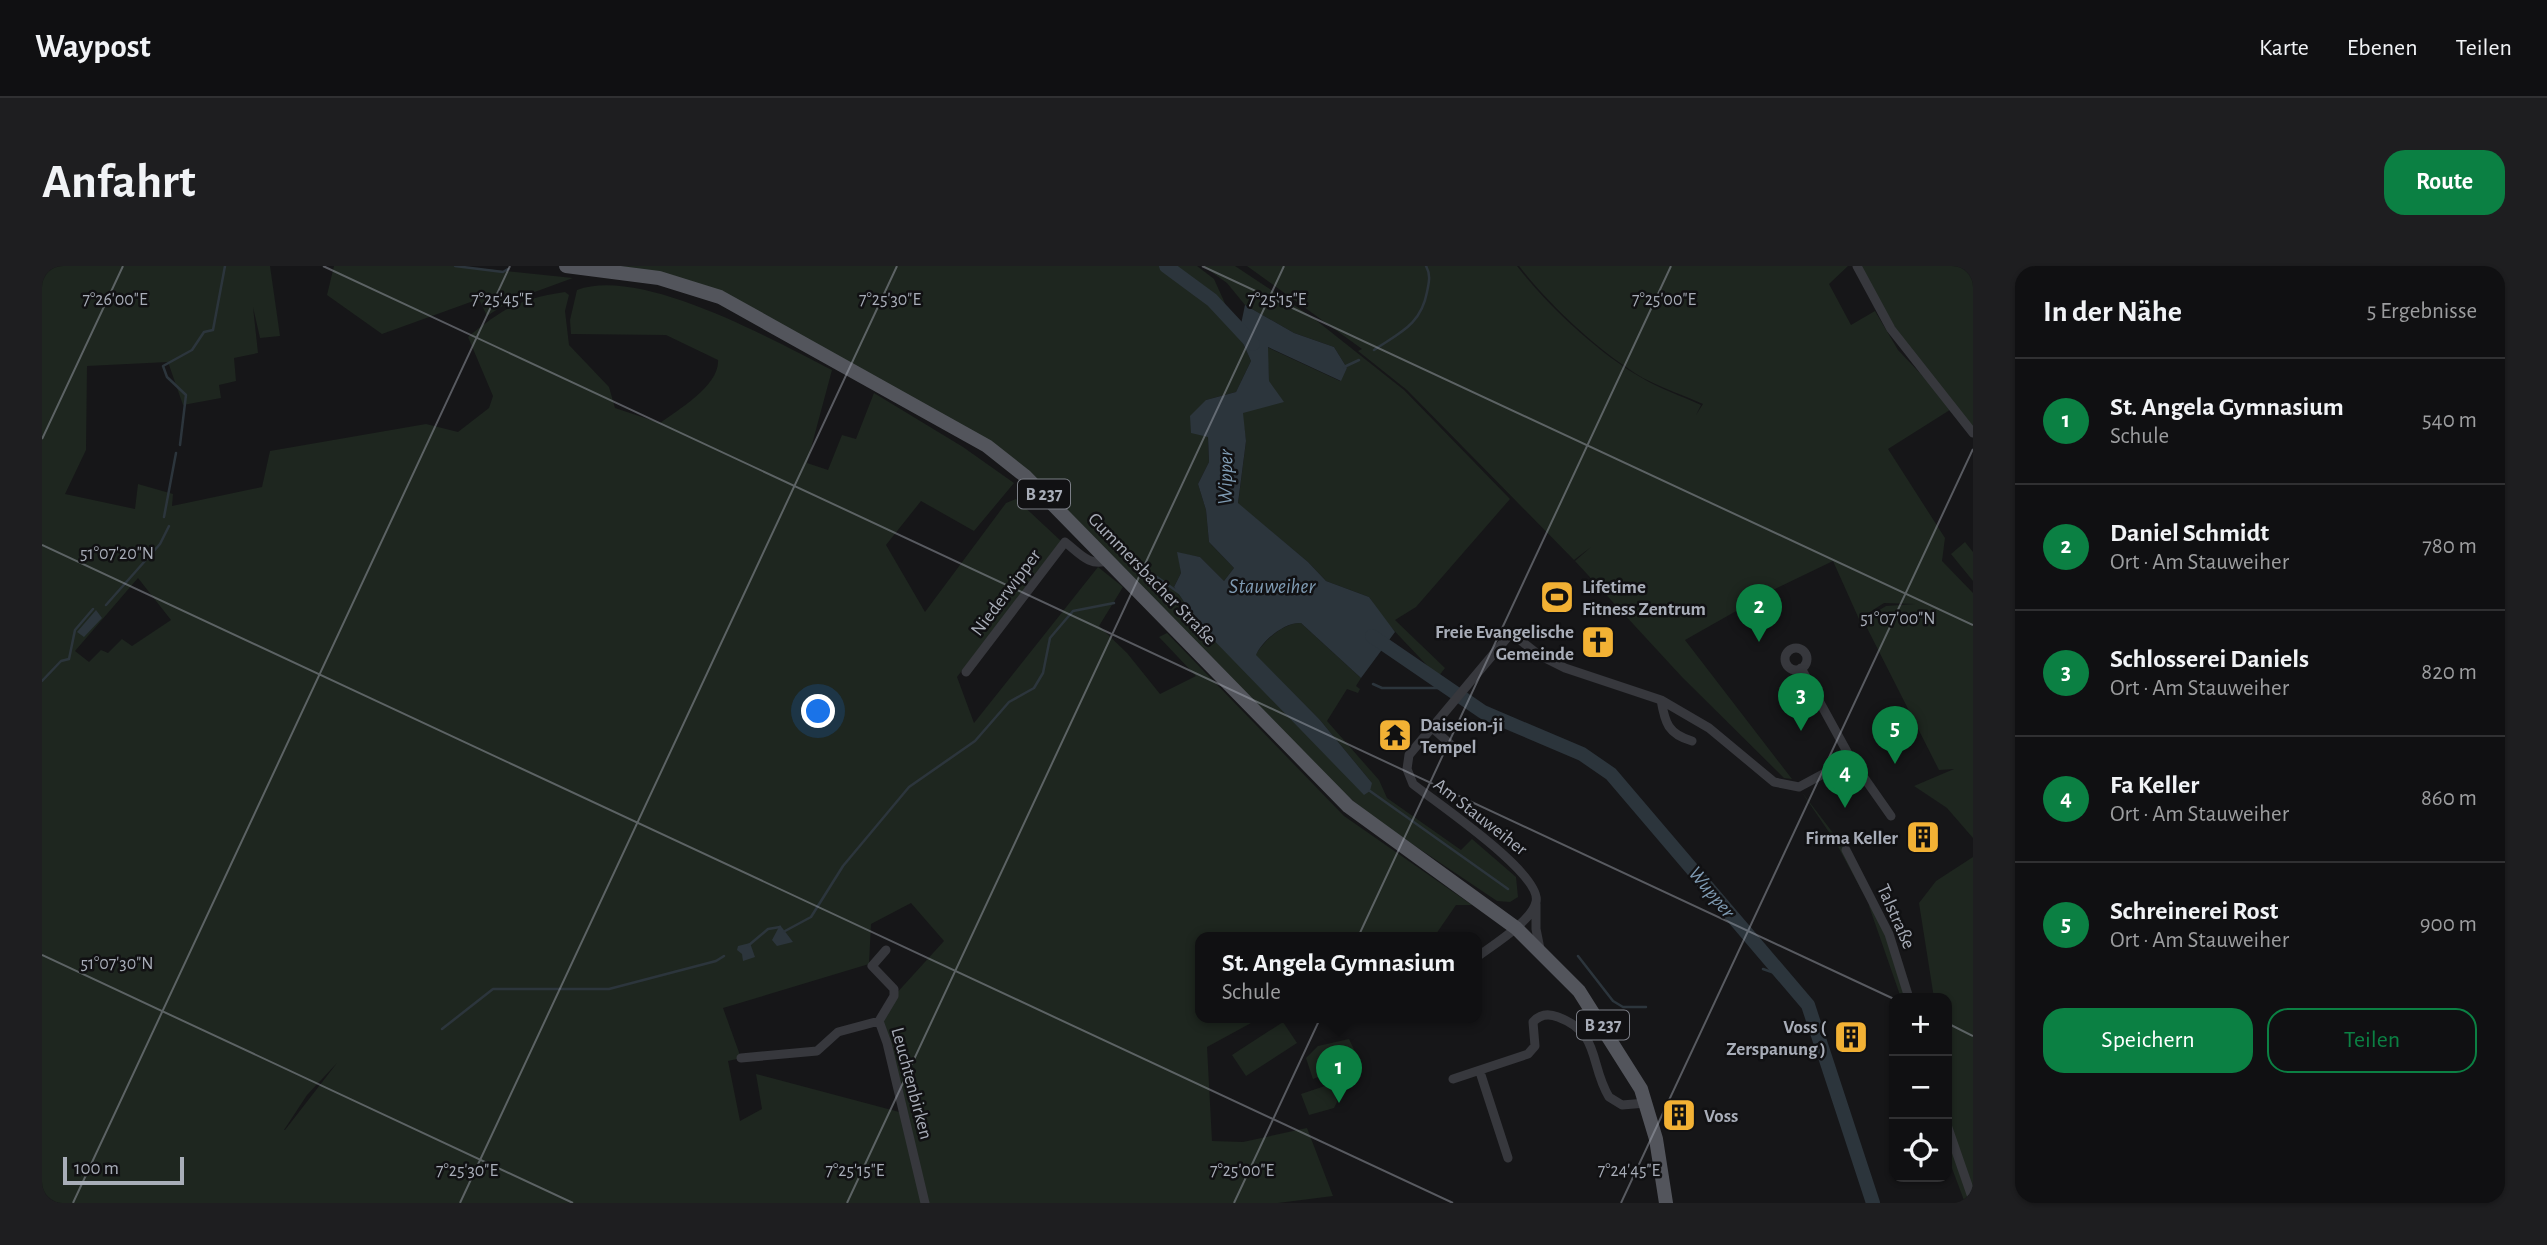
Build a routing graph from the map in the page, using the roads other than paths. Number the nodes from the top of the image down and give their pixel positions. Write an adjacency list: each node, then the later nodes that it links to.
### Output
1 (566, 266): 4 (main road, Gummersbacher Straße / B 237)
2 (1857, 266): 3 (street)
3 (1973, 433)
4 (1109, 560): 6 (street, Niederwipper); 15 (main road, Gummersbacher Straße / B 237)
5 (1801, 668): 11 (street)
6 (966, 672)
7 (1661, 700): 8 (street, Am Stauweiher); 9 (street); 11 (street, Am Stauweiher)
8 (1430, 726): 10 (street); 14 (street, Am Stauweiher)
9 (1692, 741)
10 (1457, 750)
11 (1851, 759): 12 (street)
12 (1891, 816)
13 (1846, 850): 19 (street, Talstraße)
14 (1536, 902): 15 (street); 17 (street)
15 (1516, 928): 17 (main road, Gummersbacher Straße / B 237); 18 (street)
16 (886, 950): 20 (street, Leuchtenbirken)
17 (1540, 951): 24 (main road, Gummersbacher Straße / B 237)
18 (1482, 953)
19 (1907, 993)
20 (879, 1021): 21 (street); 28 (street, Leuchtenbirken)
21 (741, 1058)
22 (1480, 1072): 23 (street); 24 (street); 26 (street)
23 (1453, 1079)
24 (1646, 1103): 29 (main road, Gummersbacher Straße / B 237)
25 (1952, 1139): 27 (street)
26 (1508, 1158)
27 (1973, 1200)
28 (925, 1203)
29 (1667, 1203)

